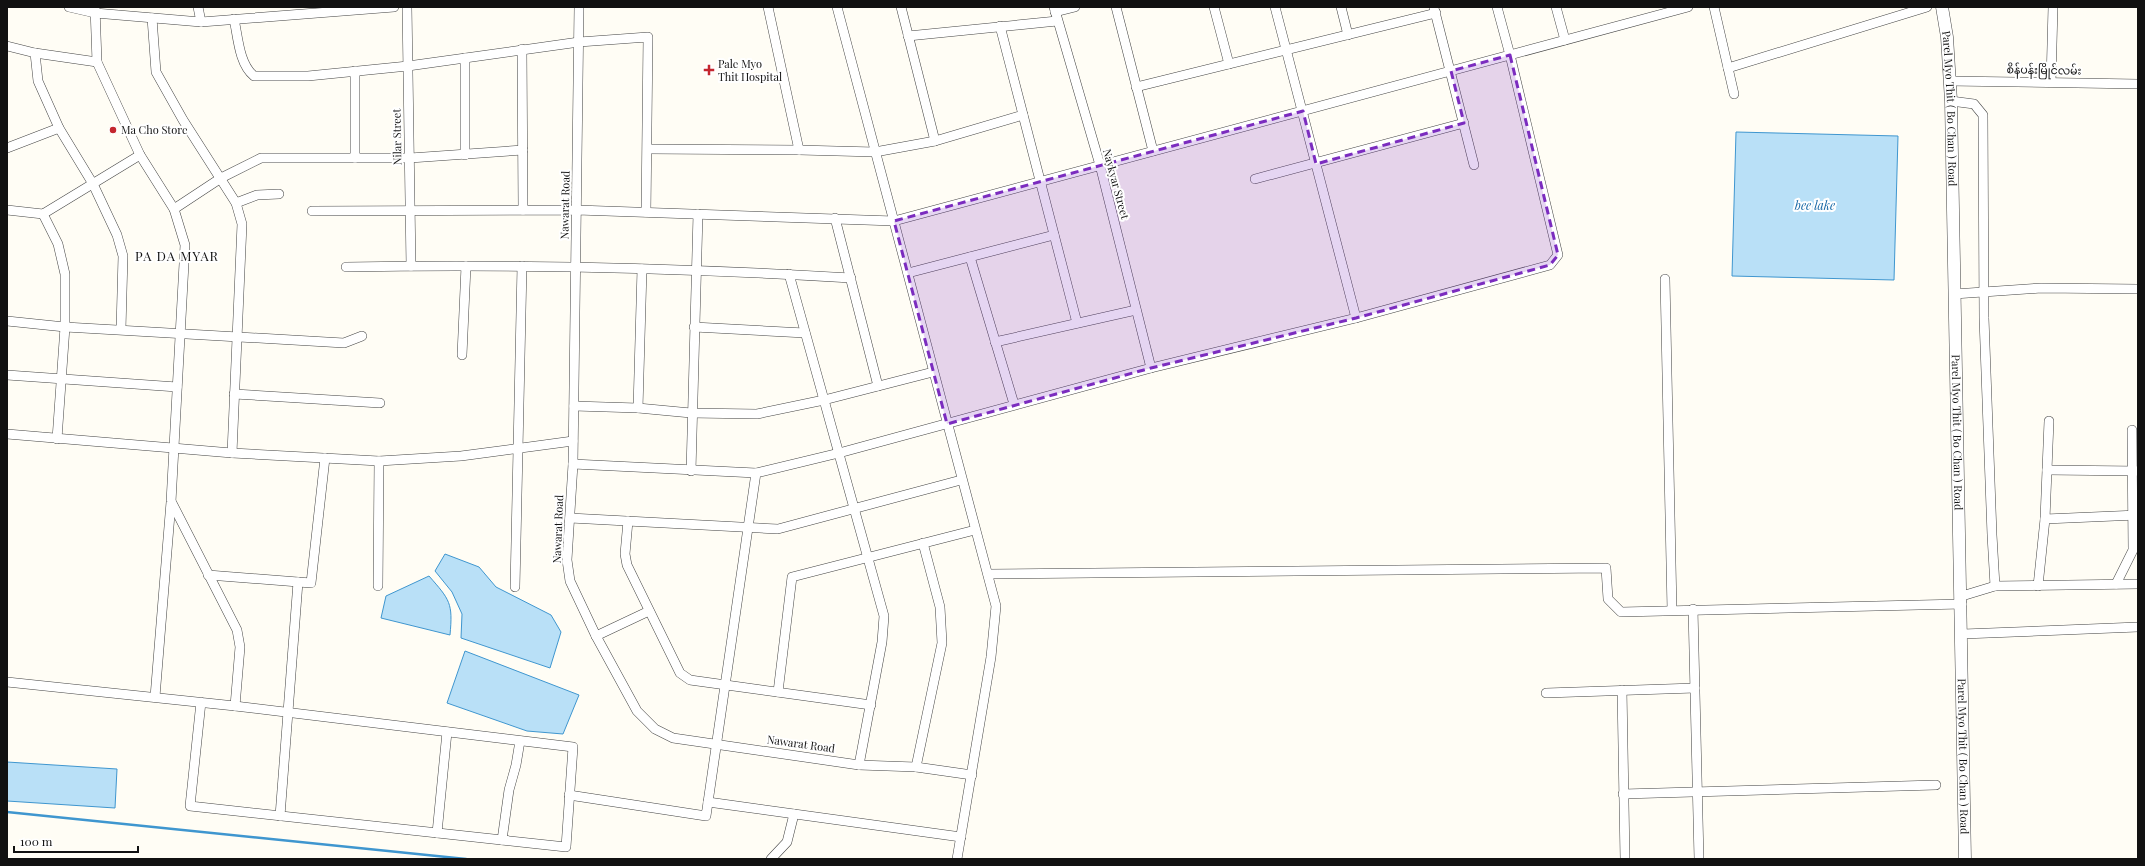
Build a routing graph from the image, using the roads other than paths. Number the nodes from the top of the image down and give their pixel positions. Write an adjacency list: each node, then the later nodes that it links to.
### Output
1 (69, 7): 21 (street)
2 (198, 7): 26 (street)
3 (394, 7): 25 (street)
4 (407, 7): 40 (street, Nilar Street)
5 (579, 7): 31 (street, Nawarat Road)
6 (768, 7): 58 (street)
7 (837, 7): 60 (street)
8 (901, 7): 29 (street)
9 (1075, 7): 23 (street)
10 (1116, 7): 47 (street)
11 (1214, 7): 39 (street)
12 (1275, 7): 34 (street)
13 (1341, 7): 28 (street)
14 (1496, 7): 36 (street)
15 (1556, 7): 30 (street)
16 (1688, 7): 30 (street)
17 (1714, 7): 41 (street)
18 (1927, 7): 41 (street)
19 (1942, 7): 44 (street, Parel Myo Thit ( Bo Chan ) Road)
20 (2053, 7): 45 (street)
21 (95, 10): 24 (street); 38 (street)
22 (1435, 10): 28 (street); 43 (street)
23 (1055, 14): 27 (street); 67 (street, Naykyar Street)
24 (152, 18): 26 (street); 68 (street)
25 (234, 19): 26 (street); 42 (street)
26 (200, 22)
27 (1000, 26): 29 (street); 51 (street)
28 (1348, 35): 34 (street)
29 (908, 36): 54 (street)
30 (1565, 40): 36 (street)
31 (579, 42): 33 (street); 56 (street); 77 (street, Nawarat Road)
32 (7, 46): 35 (street)
33 (522, 49): 37 (street); 57 (street)
34 (1286, 50): 39 (street); 50 (street)
35 (35, 53): 38 (street); 53 (street)
36 (1510, 55): 43 (street); 102 (street)
37 (465, 58): 40 (street); 61 (street)
38 (96, 62): 62 (street)
39 (1229, 64): 47 (street)
40 (408, 66): 42 (street); 64 (street, Nilar Street)
41 (1728, 68): 48 (street)
42 (355, 71): 63 (street)
43 (1451, 71): 50 (street); 52 (street)
44 (1950, 81): 45 (street, စိန်ပန်းမြိုင်လမ်း); 49 (street, Parel Myo Thit ( Bo Chan ) Road)
45 (2051, 82): 46 (street, စိန်ပန်းမြိုင်လမ်း)
46 (2138, 84)
47 (1136, 87): 59 (street)
48 (1734, 94)
49 (1951, 101): 99 (street); 100 (street, Parel Myo Thit ( Bo Chan ) Road)
50 (1302, 111): 59 (street); 65 (street)
51 (1023, 116): 54 (street); 70 (street)
52 (1464, 123): 65 (street); 66 (street)
53 (59, 128): 55 (street); 71 (street)
54 (935, 141): 60 (street)
55 (7, 148)
56 (648, 149): 58 (street); 80 (street)
57 (523, 150): 61 (street); 76 (street)
58 (799, 150): 60 (street)
59 (1153, 151): 67 (street)
60 (875, 152): 84 (street)
61 (465, 154): 64 (street)
62 (140, 155): 71 (street); 74 (street)
63 (355, 158): 64 (street); 68 (street)
64 (410, 158): 79 (street, Nilar Street)
65 (1316, 164): 69 (street); 102 (street)
66 (1474, 165)
67 (1100, 166): 70 (street); 101 (street, Naykyar Street)
68 (221, 178): 73 (street); 74 (street)
69 (1255, 179)
70 (1040, 182): 84 (street); 85 (street)
71 (93, 184): 81 (street); 107 (street)
72 (279, 194): 73 (street)
73 (236, 203): 111 (street)
74 (174, 209): 108 (street)
75 (7, 210): 81 (street)
76 (523, 210): 77 (street); 79 (street)
77 (577, 210): 80 (street); 91 (street, Nawarat Road)
78 (312, 211): 79 (street)
79 (410, 211): 87 (street, Nilar Street)
80 (646, 212): 82 (street)
81 (43, 214): 106 (street)
82 (698, 214): 83 (street); 93 (street)
83 (835, 218): 84 (street); 96 (street)
84 (894, 221): 94 (street)
85 (1054, 235): 86 (street); 104 (street)
86 (970, 257): 94 (street); 112 (street)
87 (411, 266): 88 (street); 90 (street)
88 (466, 266): 89 (street); 113 (street)
89 (522, 266): 91 (street); 134 (street)
90 (346, 267)
91 (576, 267): 92 (street); 124 (street, Nawarat Road)
92 (642, 269): 93 (street); 125 (street)
93 (695, 270): 95 (street); 105 (street)
94 (908, 273): 115 (street)
95 (789, 274): 96 (street); 109 (street)
96 (851, 278): 118 (street)
97 (1665, 279): 167 (street)
98 (2138, 289): 99 (street)
99 (1984, 293): 100 (street); 162 (street)
100 (1954, 294): 165 (street, Parel Myo Thit ( Bo Chan ) Road)
101 (1136, 310): 104 (street); 114 (street, Naykyar Street)
102 (1356, 318): 114 (street)
103 (7, 321): 106 (street)
104 (1077, 324): 112 (street)
105 (694, 326): 109 (street); 126 (street)
106 (65, 327): 107 (street); 117 (street)
107 (121, 329): 108 (street)
108 (181, 333): 111 (street); 119 (street)
109 (806, 333): 121 (street)
110 (362, 336): 111 (street)
111 (236, 337): 120 (street)
112 (996, 342): 123 (street)
113 (462, 355)
114 (1151, 368): 123 (street)
115 (933, 372): 118 (street); 128 (street)
116 (7, 375): 117 (street)
117 (61, 380): 119 (street); 131 (street)
118 (878, 386): 121 (street)
119 (177, 387): 133 (street)
120 (234, 394): 122 (street); 135 (street)
121 (824, 400): 126 (street); 136 (street)
122 (380, 403)
123 (1014, 404): 128 (street)
124 (574, 406): 125 (street); 132 (street, Nawarat Road)
125 (638, 408): 126 (street)
126 (692, 413): 141 (street)
127 (2049, 421): 140 (street)
128 (947, 424): 136 (street); 144 (street)
129 (2132, 430): 142 (street)
130 (7, 434): 131 (street)
131 (57, 439): 133 (street)
132 (573, 442): 134 (street); 139 (street, Nawarat Road)
133 (174, 447): 135 (street); 145 (street)
134 (518, 448): 138 (street); 164 (street)
135 (232, 453): 137 (street)
136 (839, 453): 143 (street); 146 (street)
137 (325, 458): 138 (street); 158 (street)
138 (379, 461): 161 (street)
139 (573, 464): 141 (street); 148 (street, Nawarat Road)
140 (2047, 470): 142 (street); 149 (street)
141 (692, 471): 143 (street)
142 (2135, 471): 147 (street)
143 (756, 473): 151 (street)
144 (961, 480): 146 (street); 152 (street)
145 (171, 502): 157 (street); 178 (street)
146 (853, 508): 151 (street); 155 (street)
147 (2135, 515): 149 (street); 154 (street)
148 (570, 518): 150 (street); 171 (street, Nawarat Road)
149 (2045, 519): 163 (street)
150 (628, 521): 151 (street); 168 (street)
151 (750, 527): 173 (street)
152 (975, 530): 153 (street); 156 (street)
153 (923, 543): 155 (street); 187 (street)
154 (2134, 554): 159 (street)
155 (869, 557): 176 (street); 180 (street)
156 (988, 574): 167 (street); 188 (street)
157 (208, 575): 158 (street); 181 (street)
158 (298, 582): 182 (street)
159 (2116, 584): 160 (street); 163 (street)
160 (2138, 584)
161 (378, 586)
162 (1996, 586): 163 (street); 165 (street)
163 (2038, 586)
164 (515, 587)
165 (1962, 600): 166 (street); 170 (street, Parel Myo Thit ( Bo Chan ) Road)
166 (1693, 609): 167 (street); 174 (street)
167 (1672, 610)
168 (649, 611): 171 (street); 173 (street)
169 (2138, 627): 170 (street)
170 (1963, 634): 203 (street, Parel Myo Thit ( Bo Chan ) Road)
171 (596, 636): 185 (street, Nawarat Road)
172 (7, 682): 178 (street)
173 (726, 685): 176 (street); 185 (street)
174 (1694, 688): 175 (street); 190 (street)
175 (1622, 690): 177 (street); 191 (street)
176 (778, 692): 180 (street)
177 (1546, 693)
178 (155, 697): 179 (street)
179 (201, 702): 181 (street); 195 (street)
180 (871, 705): 186 (street)
181 (235, 706): 182 (street)
182 (288, 712): 183 (street); 195 (street)
183 (447, 732): 184 (street); 196 (street)
184 (520, 741): 192 (street); 198 (street)
185 (717, 745): 186 (street, Nawarat Road); 193 (street)
186 (859, 765): 187 (street, Nawarat Road)
187 (916, 768): 188 (street, Nawarat Road)
188 (972, 775): 197 (street)
189 (1936, 785): 190 (street)
190 (1697, 793): 191 (street); 202 (street)
191 (1623, 794): 201 (street)
192 (569, 795): 193 (street); 198 (street)
193 (708, 802): 194 (street)
194 (794, 814): 197 (street); 199 (street)
195 (280, 816): 196 (street)
196 (437, 833): 198 (street)
197 (961, 837): 200 (street)
198 (502, 840)
199 (771, 859)
200 (957, 859)
201 (1625, 859)
202 (1699, 859)
203 (1965, 859)

